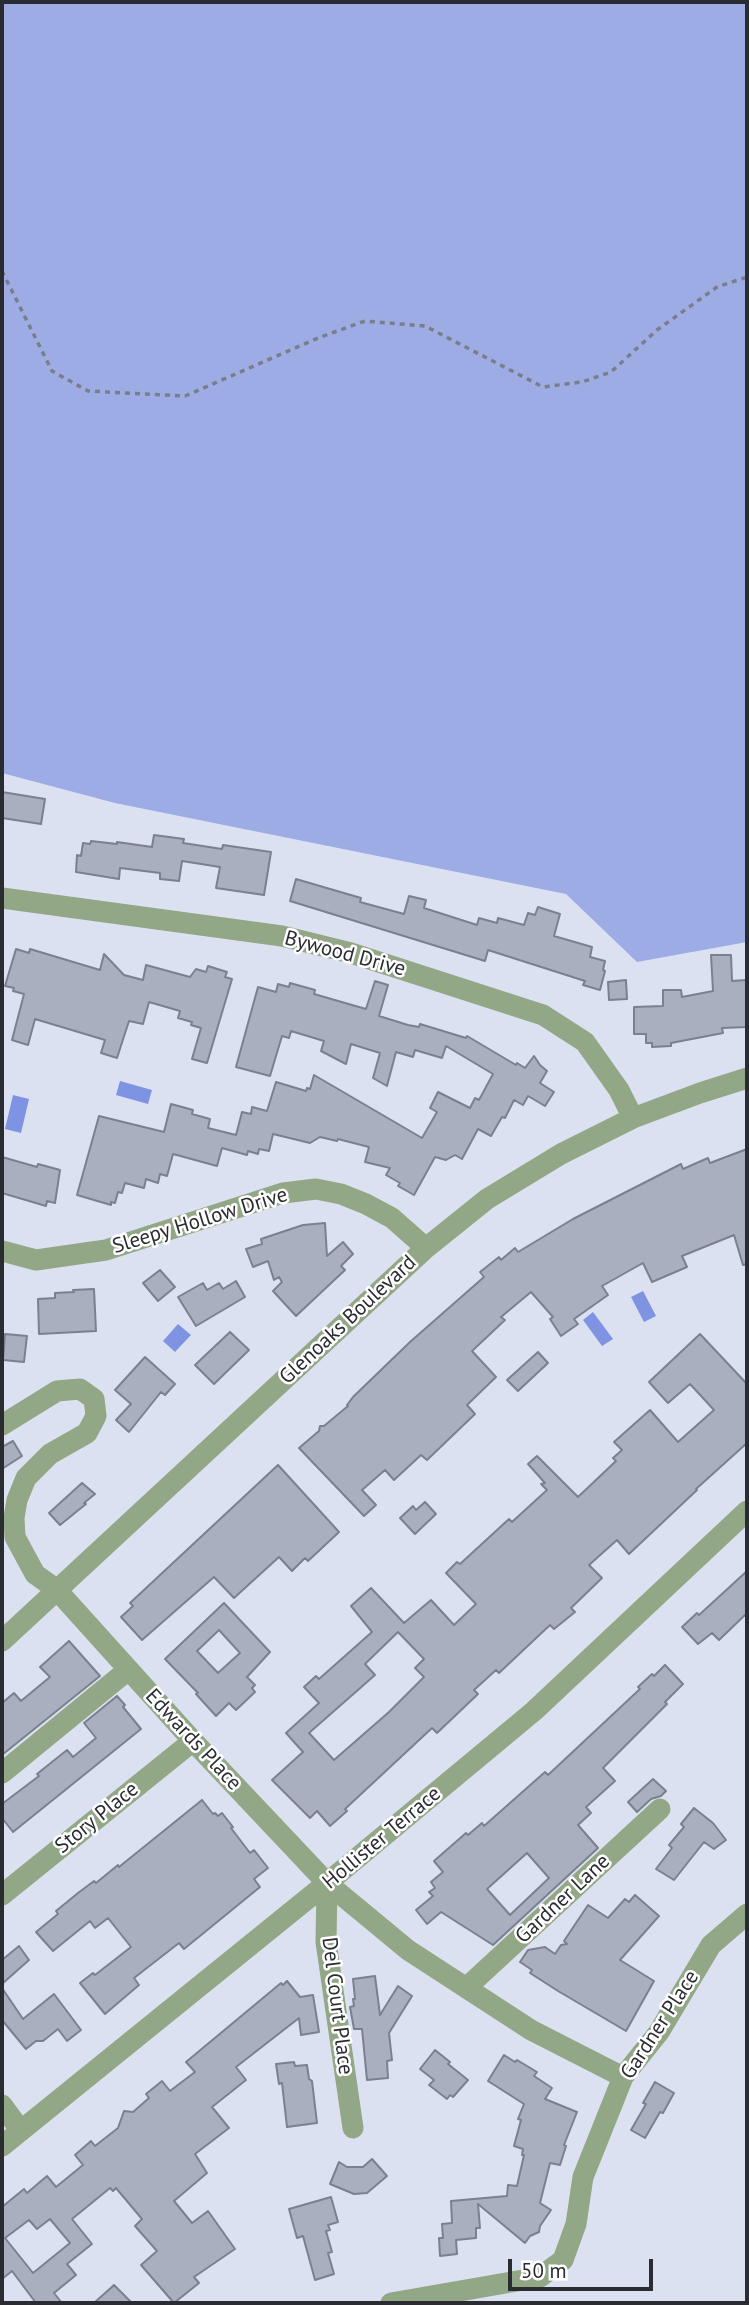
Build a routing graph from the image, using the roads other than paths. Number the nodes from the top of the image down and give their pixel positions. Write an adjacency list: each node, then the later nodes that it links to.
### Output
1 (2, 898): 3 (street, Bywood Drive)
2 (747, 1078): 3 (street, Glenoaks Boulevard)
3 (633, 1118): 4 (street, Glenoaks Boulevard)
4 (426, 1248): 5 (street, Sleepy Hollow Drive); 8 (street, Glenoaks Boulevard)
5 (2, 1251)
6 (2, 1425): 8 (street, Edwards Place)
7 (747, 1511): 14 (street, Hollister Terrace)
8 (56, 1589): 9 (street, Glenoaks Boulevard); 10 (street, Edwards Place)
9 (2, 1642)
10 (128, 1670): 11 (street, Edwards Place); 12 (street)
11 (193, 1741): 14 (street, Edwards Place); 15 (street, Story Place)
12 (2, 1773)
13 (660, 1809): 17 (street, Gardner Lane)
14 (327, 1883): 17 (street, Edwards Place); 20 (street, Del Court Place); 21 (street, Hollister Terrace)
15 (2, 1895)
16 (747, 1914): 18 (street, Gardner Place)
17 (466, 1988): 18 (street, Edwards Place)
18 (623, 2077): 23 (street, Gardner Place)
19 (2, 2105): 21 (street)
20 (353, 2128)
21 (20, 2131): 22 (street, Hollister Terrace)
22 (2, 2146)
23 (391, 2303)

